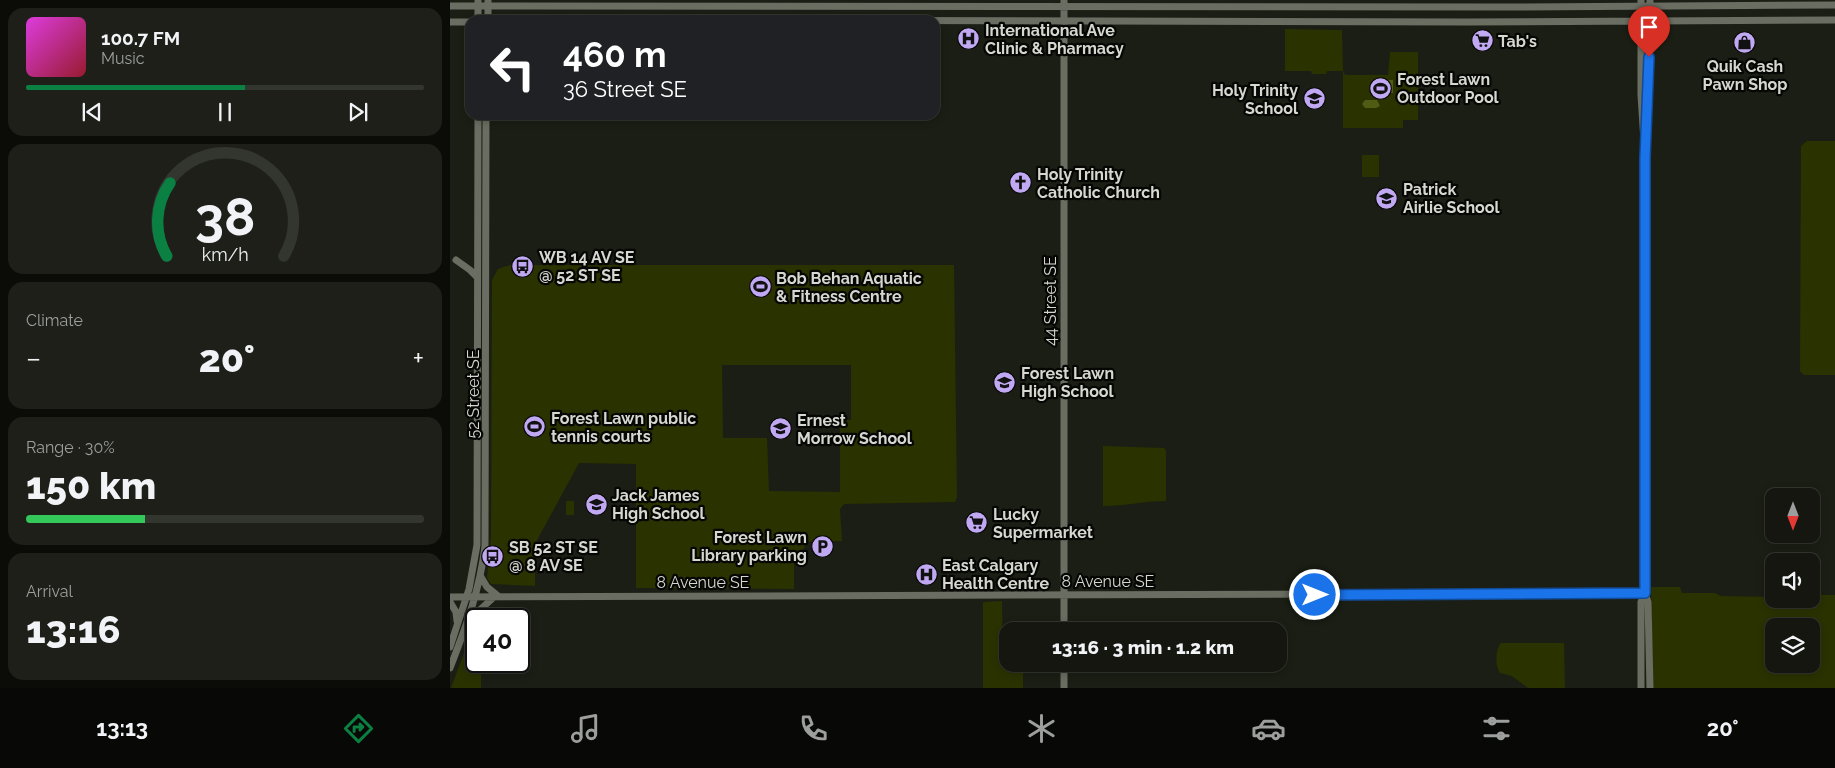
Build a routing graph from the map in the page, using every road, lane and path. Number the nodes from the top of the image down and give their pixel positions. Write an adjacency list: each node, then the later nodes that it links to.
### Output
1 (478, 3): 2 (main road); 7 (main road)
2 (488, 3): 3 (main road)
3 (1064, 3): 4 (main road); 10 (main road, 44 Street SE)
4 (1641, 3): 5 (main road); 11 (main road)
5 (1650, 3): 6 (main road); 11 (main road)
6 (1835, 5)
7 (450, 6)
8 (1835, 20): 11 (main road)
9 (940, 21): 10 (main road)
10 (1064, 21): 11 (main road); 20 (main road, 44 Street SE)
11 (1645, 21): 19 (main road)
12 (450, 22): 13 (main road)
13 (465, 22)
14 (478, 120): 17 (main road, 52 Street SE)
15 (486, 120): 18 (main road, 52 Street SE)
16 (456, 260): 17 (main road)
17 (477, 277): 23 (main road, 52 Street SE)
18 (481, 577): 21 (main road); 24 (main road, 52 Street SE)
19 (1645, 593): 20 (main road, 8 Avenue SE); 35 (main road); 36 (main road)
20 (1064, 595): 21 (main road, 8 Avenue SE); 28 (main road, 44 Street SE)
21 (496, 596): 24 (main road, 8 Avenue SE); 27 (main road)
22 (450, 597): 23 (main road, 8 Avenue SE)
23 (467, 597): 24 (main road, 8 Avenue SE); 29 (main road, 52 Street SE)
24 (476, 597): 26 (main road, 52 Street SE)
25 (450, 602): 29 (main road)
26 (473, 608)
27 (482, 608)
28 (1064, 622)
29 (457, 626): 31 (main road, 52 Street SE)
30 (465, 630): 32 (main road, 52 Street SE)
31 (450, 647)
32 (450, 668)
33 (1064, 672): 34 (main road)
34 (1064, 688)
35 (1641, 688)
36 (1650, 688)

